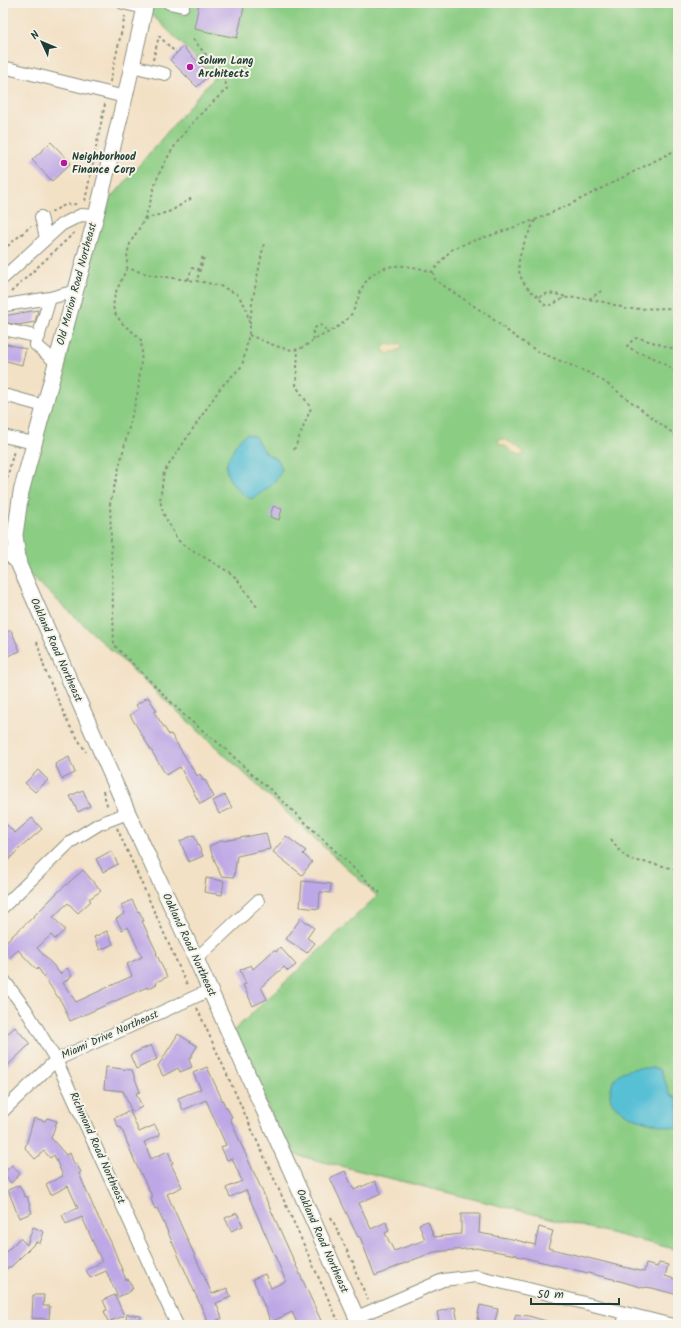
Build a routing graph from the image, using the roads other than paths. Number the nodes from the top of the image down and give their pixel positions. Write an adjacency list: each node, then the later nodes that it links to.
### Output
1 (169, 3): 4 (street)
2 (125, 4): 3 (street)
3 (146, 6): 5 (main road, Old Marion Road Northeast)
4 (183, 6)
5 (132, 66): 7 (street); 8 (main road, Old Marion Road Northeast)
6 (3, 67): 8 (street)
7 (165, 74)
8 (125, 97): 9 (main road, Old Marion Road Northeast)
9 (88, 216): 11 (street); 13 (main road, Old Marion Road Northeast)
10 (41, 217): 11 (street)
11 (46, 238): 12 (street)
12 (3, 277)
13 (76, 292): 14 (street); 18 (main road, Old Marion Road Northeast)
14 (50, 298): 15 (street); 17 (street)
15 (4, 303)
16 (3, 329): 17 (street)
17 (39, 337): 18 (street)
18 (56, 362): 20 (main road, Old Marion Road Northeast)
19 (8, 396): 20 (street)
20 (44, 406): 22 (main road, Old Marion Road Northeast)
21 (3, 436): 22 (street)
22 (34, 443): 24 (main road, Old Marion Road Northeast)
23 (3, 550): 24 (street)
24 (19, 565): 25 (main road, Oakland Road Northeast)
25 (128, 812): 27 (street); 28 (main road, Oakland Road Northeast)
26 (258, 900): 28 (street)
27 (3, 907)
28 (196, 959): 30 (main road, Oakland Road Northeast)
29 (3, 979): 31 (street, Richmond Road Northeast)
30 (210, 990): 31 (street, Miami Drive Northeast); 34 (main road, Oakland Road Northeast)
31 (56, 1060): 32 (street, Miami Drive Northeast); 35 (street, Richmond Road Northeast)
32 (3, 1111)
33 (626, 1313): 34 (street); 36 (street); 37 (street)
34 (359, 1321)
35 (177, 1325)
36 (623, 1325)
37 (673, 1325)

